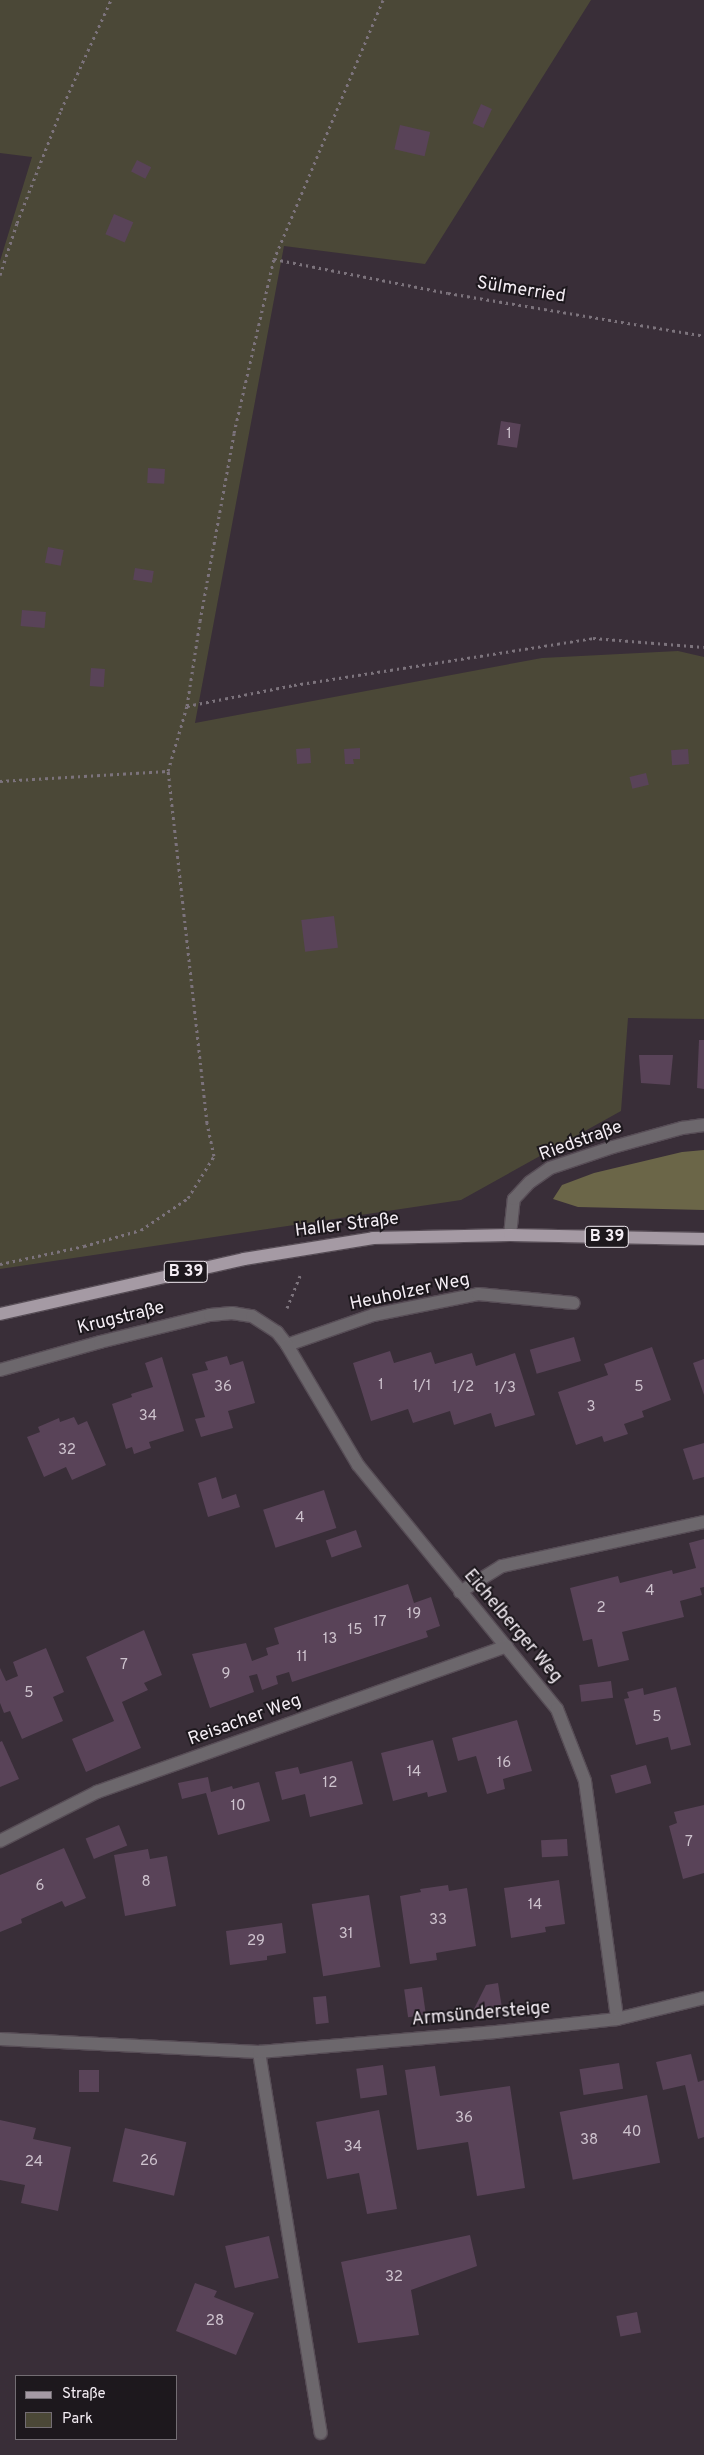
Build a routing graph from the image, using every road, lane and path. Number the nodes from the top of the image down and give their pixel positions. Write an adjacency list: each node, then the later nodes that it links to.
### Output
1 (111, 0): 4 (path)
2 (383, 0): 3 (path)
3 (274, 259): 5 (path, Sülmerried); 7 (path)
4 (0, 275)
5 (704, 336)
6 (704, 647): 7 (path)
7 (187, 706): 8 (path)
8 (168, 771): 9 (path); 13 (path)
9 (0, 781)
10 (704, 1126): 11 (street, Riedstraße)
11 (510, 1235): 12 (main road, Haller Straße / B 39); 16 (main road, Haller Straße / B 39)
12 (704, 1240)
13 (0, 1264)
14 (302, 1270): 18 (path)
15 (574, 1303): 19 (street, Heuholzer Weg)
16 (0, 1314)
17 (252, 1316): 18 (street, Eichelberger Weg); 20 (street, Krugstraße)
18 (277, 1332): 19 (street, Eichelberger Weg)
19 (287, 1345): 22 (street, Eichelberger Weg)
20 (0, 1370)
21 (704, 1522): 22 (street)
22 (460, 1592): 23 (street, Eichelberger Weg)
23 (507, 1646): 24 (street, Reisacher Weg); 26 (street, Eichelberger Weg)
24 (0, 1841)
25 (704, 1998): 26 (street, Armsündersteige)
26 (617, 2019): 28 (street, Armsündersteige)
27 (0, 2039): 28 (street, Armsündersteige)
28 (259, 2052): 29 (street)
29 (321, 2433)

